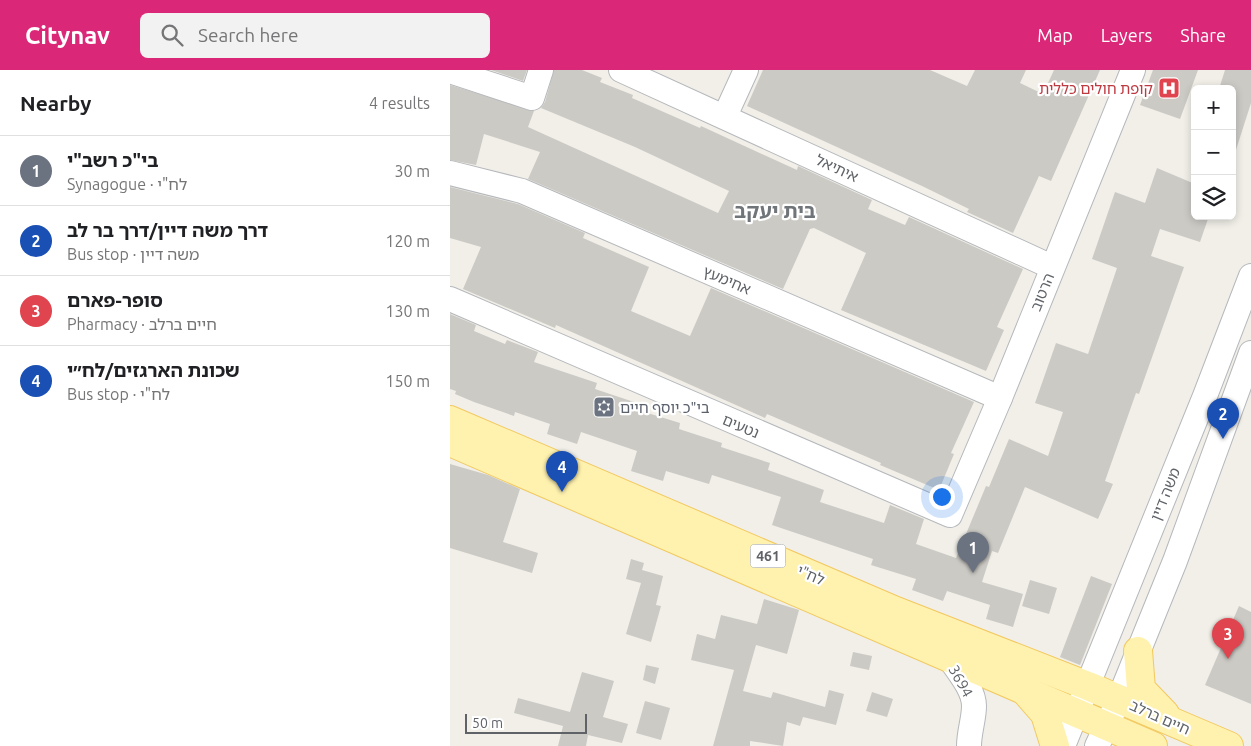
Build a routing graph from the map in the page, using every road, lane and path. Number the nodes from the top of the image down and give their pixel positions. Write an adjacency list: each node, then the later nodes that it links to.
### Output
1 (541, 70): 5 (street)
2 (621, 70): 6 (street, איתיאל)
3 (746, 70): 6 (street)
4 (1133, 70): 8 (street, הרטוב)
5 (450, 71)
6 (725, 116): 8 (street, איתיאל)
7 (450, 174): 12 (street, אחימעץ)
8 (1052, 267): 12 (street, הרטוב)
9 (1251, 276): 19 (street, משה דיין)
10 (450, 299): 15 (street, נטעים)
11 (1251, 352): 16 (street, משה דיין)
12 (1000, 398): 15 (street, הרטוב)
13 (450, 420): 19 (main road, לח"י / 461)
14 (450, 442): 17 (main road, לח"י / 461)
15 (950, 515)
16 (1138, 651): 20 (street, משה דיין); 23 (main road)
17 (948, 656): 18 (main road, לח"י / 461); 21 (street, 3694)
18 (1014, 684): 21 (street, 3694); 22 (main road, לח"י / 461); 26 (main road)
19 (1088, 686): 20 (main road, לח"י / 461); 22 (street, משה דיין)
20 (1119, 699): 23 (main road, חיים ברלב / 461); 24 (street, משה דיין)
21 (974, 705): 25 (street, 3694)
22 (1077, 712): 24 (main road, לח"י / 461); 27 (street, משה דיין)
23 (1185, 728): 29 (main road, חיים ברלב / 461)
24 (1102, 736): 28 (main road, חיים ברלב / 461)
25 (969, 746)
26 (1054, 746)
27 (1063, 746)
28 (1153, 746)
29 (1229, 746)

